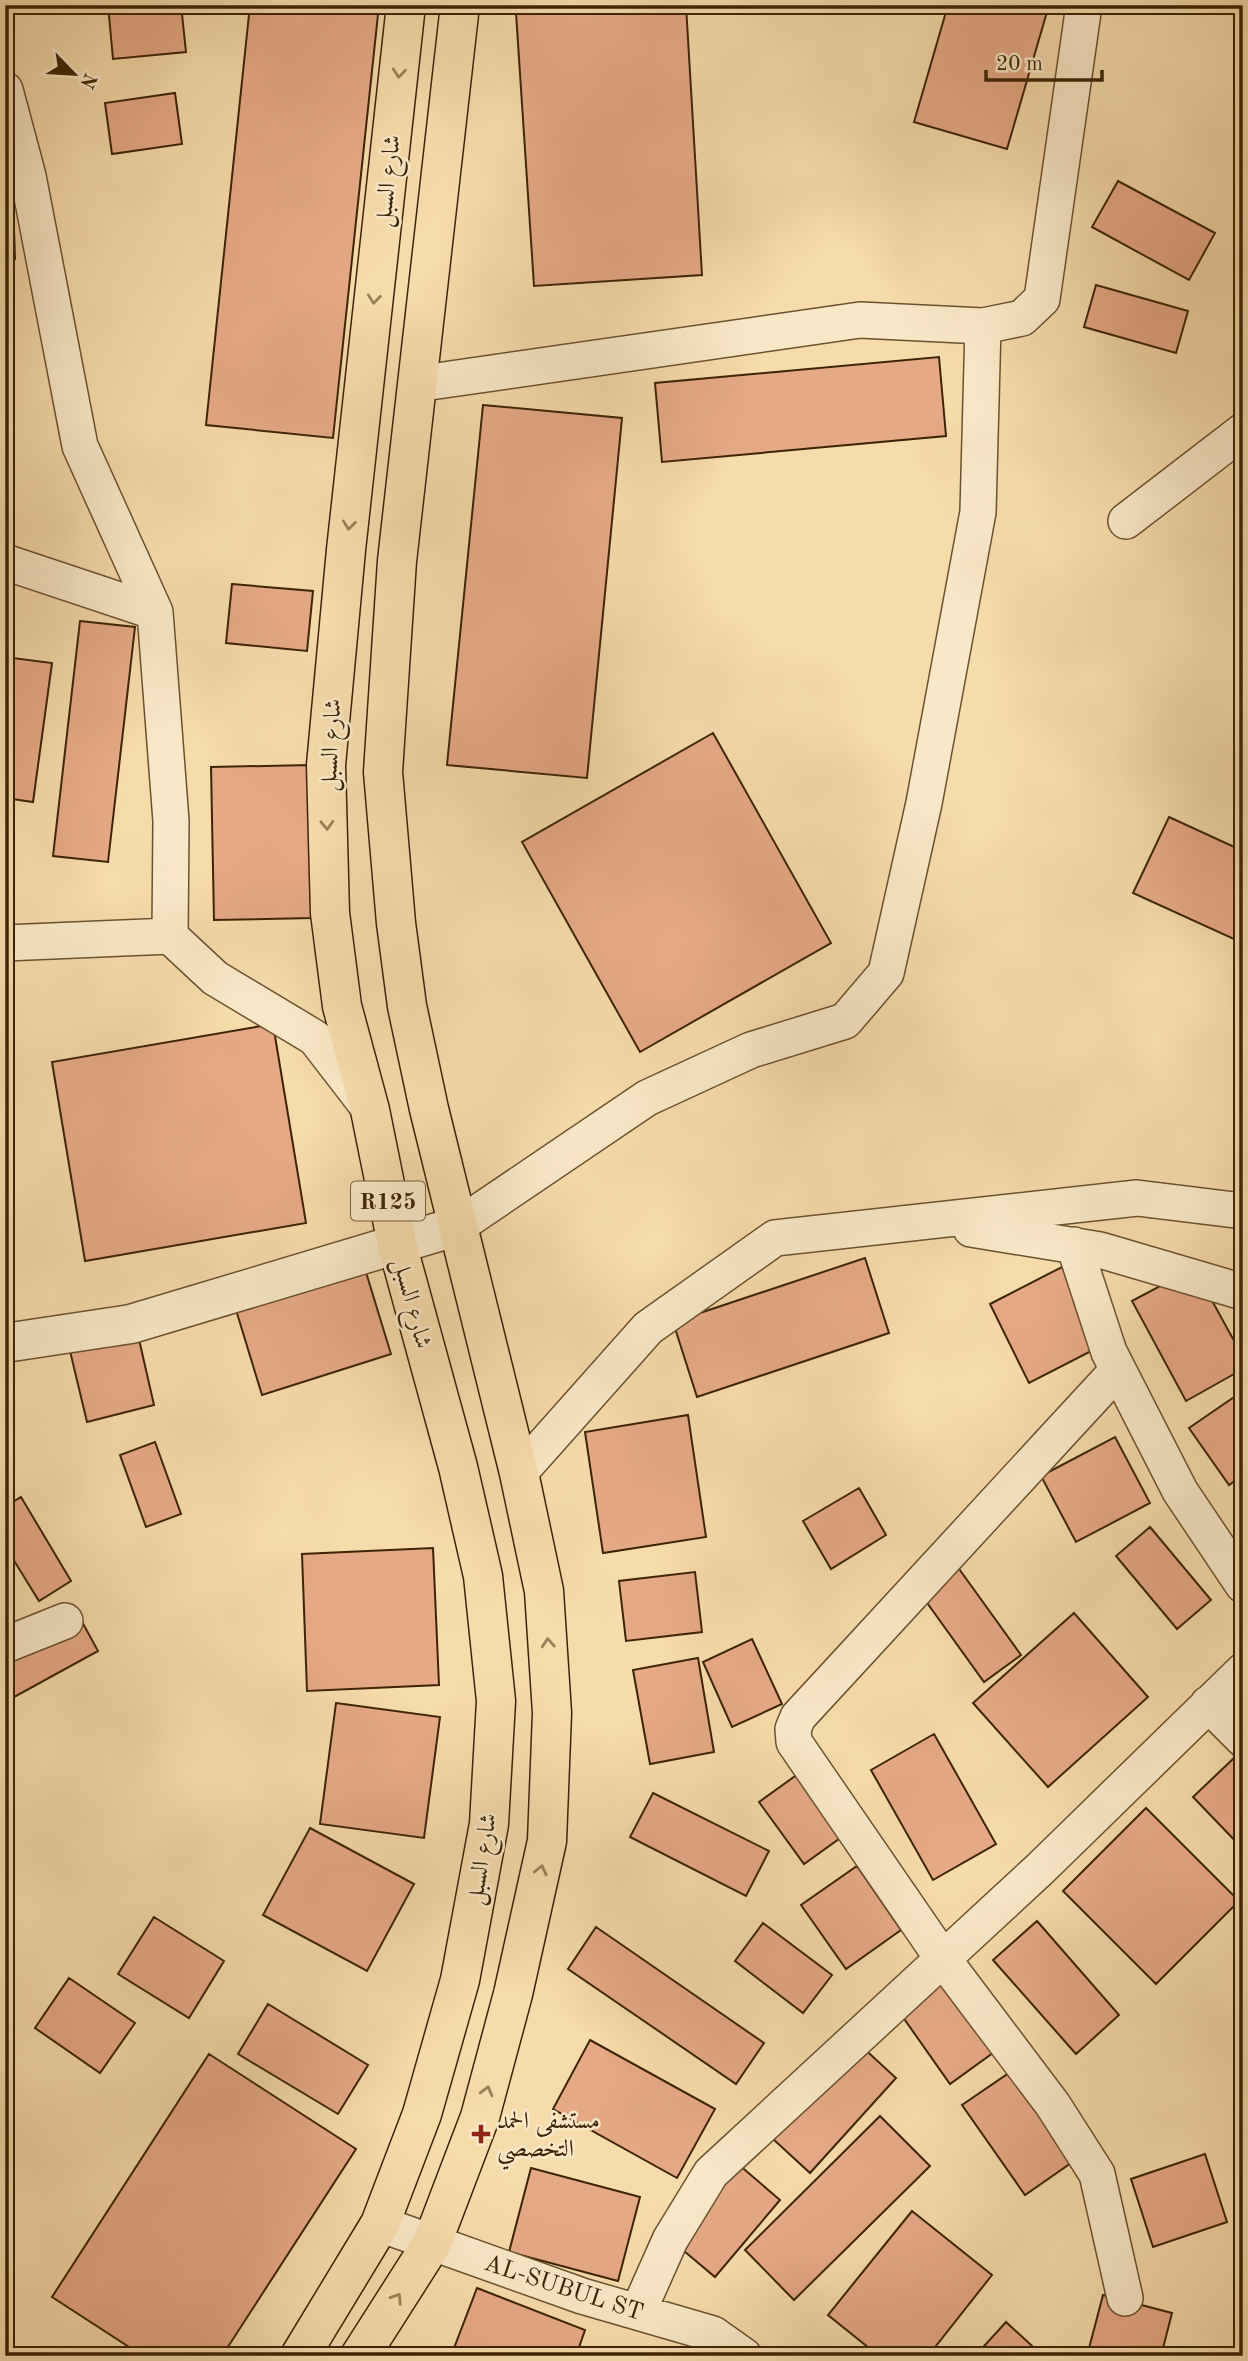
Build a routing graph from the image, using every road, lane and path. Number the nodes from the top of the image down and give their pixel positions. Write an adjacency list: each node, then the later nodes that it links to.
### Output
1 (406, 5): 14 (main road, شارع السبل / R125, one-way to 14)
2 (460, 5): 7 (main road, R125)
3 (1084, 5): 6 (street)
4 (5, 90): 5 (street)
5 (17, 176): 11 (street)
6 (983, 326): 7 (street); 17 (street)
7 (416, 384): 17 (main road, R125)
8 (1243, 431): 9 (street)
9 (1126, 521)
10 (5, 562): 11 (street)
11 (155, 612): 12 (street)
12 (170, 936): 13 (street); 14 (street)
13 (5, 943)
14 (370, 1110): 18 (main road, شارع السبل / R125)
15 (1243, 1211): 16 (street)
16 (926, 1222): 19 (street); 23 (street)
17 (458, 1226): 18 (street); 23 (main road, R125)
18 (397, 1244): 21 (street); 31 (main road, شارع السبل / R125)
19 (1074, 1245): 20 (street); 22 (street)
20 (1243, 1292)
21 (5, 1343)
22 (1118, 1370): 24 (street); 30 (street)
23 (519, 1473): 32 (main road, R125, one-way to 23)
24 (1243, 1585)
25 (65, 1621): 26 (street)
26 (5, 1645)
27 (1243, 1671): 28 (street)
28 (1208, 1704): 29 (street); 30 (street)
29 (1243, 1739)
30 (943, 1958): 33 (street); 34 (street)
31 (380, 2224): 32 (street, AL-SUBUL ST); 36 (main road, شارع السبل / R125)
32 (432, 2243): 34 (street, AL-SUBUL ST); 37 (main road, R125, one-way to 32)
33 (1125, 2298)
34 (638, 2312): 35 (street, AL-SUBUL ST)
35 (711, 2345): 38 (street, AL-SUBUL ST)
36 (300, 2356)
37 (360, 2356)
38 (744, 2356)

